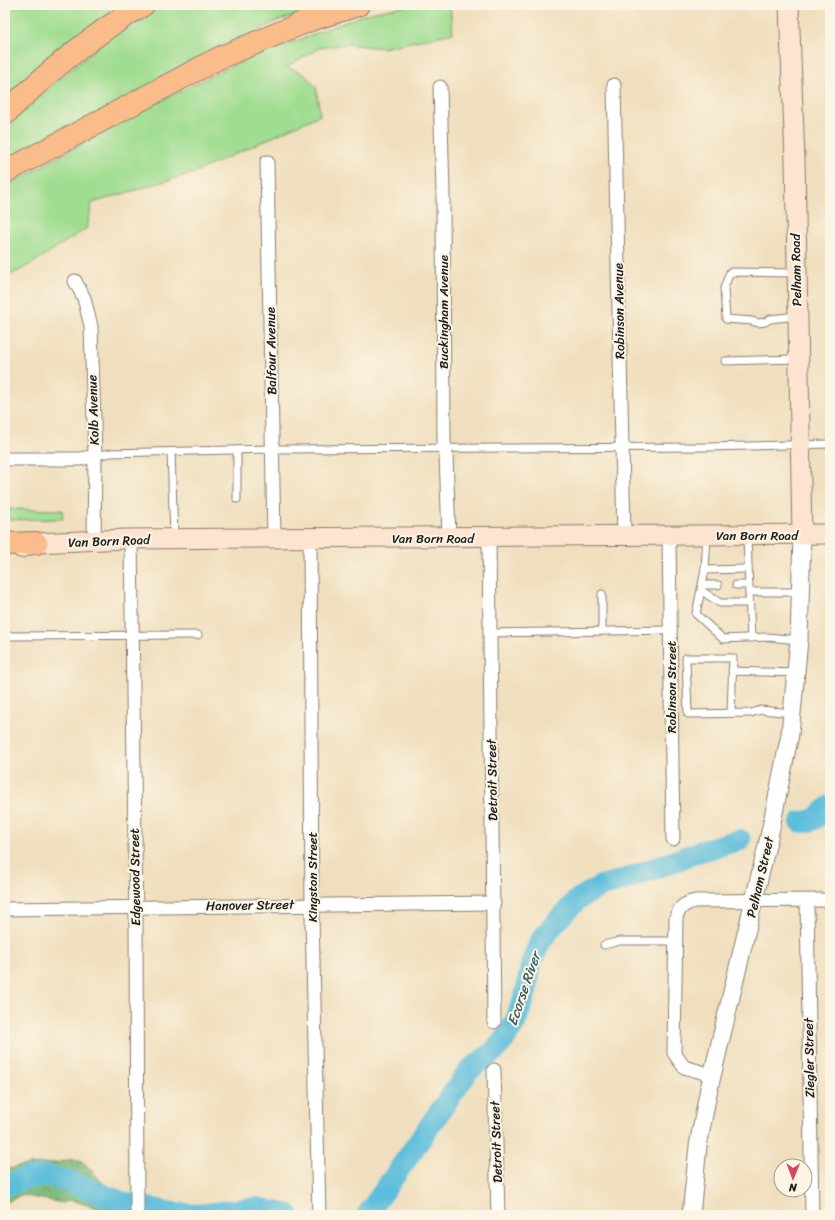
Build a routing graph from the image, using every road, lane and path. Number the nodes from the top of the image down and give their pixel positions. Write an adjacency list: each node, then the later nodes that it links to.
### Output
1 (143, 5): 6 (highway)
2 (358, 5): 8 (highway)
3 (789, 5): 9 (main road, Pelham Road)
4 (614, 85): 17 (street, Robinson Avenue)
5 (440, 87): 16 (street, Buckingham Avenue)
6 (5, 114)
7 (267, 162): 18 (street, Balfour Avenue)
8 (5, 172)
9 (797, 273): 11 (main road, Pelham Road); 11 (lane)
10 (75, 281): 21 (street, Kolb Avenue)
11 (797, 316): 12 (main road, Pelham Road)
12 (798, 358): 13 (lane); 14 (main road, Pelham Road)
13 (725, 361)
14 (801, 444): 15 (lane); 17 (lane); 26 (main road, Pelham Road)
15 (830, 444)
16 (445, 448): 17 (lane); 18 (lane); 30 (street, Buckingham Avenue)
17 (622, 448): 27 (street, Robinson Avenue)
18 (272, 449): 19 (lane); 34 (street, Balfour Avenue)
19 (237, 450): 20 (lane); 23 (lane)
20 (172, 452): 21 (lane); 33 (lane)
21 (94, 456): 22 (street); 37 (street, Kolb Avenue)
22 (5, 459)
23 (237, 499)
24 (830, 534): 26 (main road, Van Born Road)
25 (747, 535): 26 (main road, Van Born Road); 29 (main road, Van Born Road); 39 (lane)
26 (802, 535): 45 (street, Pelham Street)
27 (624, 536): 28 (main road, Van Born Road); 31 (main road, Van Born Road)
28 (669, 536): 29 (main road, Van Born Road); 48 (street, Robinson Street)
29 (707, 536): 40 (lane)
30 (449, 537): 31 (main road, Van Born Road); 32 (main road, Van Born Road)
31 (489, 537): 50 (street, Detroit Street)
32 (310, 538): 34 (main road, Van Born Road); 65 (street, Kingston Street)
33 (174, 539): 34 (main road, Van Born Road); 36 (main road, Van Born Road)
34 (274, 539)
35 (6, 540): 38 (highway)
36 (131, 540): 37 (main road, Van Born Road); 51 (street, Edgewood Street)
37 (94, 542): 38 (main road, Van Born Road)
38 (36, 543)
39 (748, 569): 40 (lane); 44 (lane)
40 (705, 570): 43 (lane)
41 (718, 585): 43 (lane)
42 (736, 585): 44 (lane)
43 (702, 588): 47 (lane); 54 (lane)
44 (749, 588): 45 (lane); 47 (lane)
45 (802, 592): 55 (street, Pelham Street)
46 (602, 594): 49 (lane)
47 (749, 604): 54 (lane)
48 (671, 630): 49 (lane); 60 (street, Robinson Street)
49 (602, 631): 50 (lane)
50 (490, 633): 64 (street, Detroit Street)
51 (132, 635): 52 (lane); 53 (lane); 66 (street, Edgewood Street)
52 (198, 635)
53 (5, 636)
54 (751, 638): 55 (lane)
55 (799, 640): 57 (street, Pelham Street)
56 (732, 671): 57 (lane); 59 (lane); 59 (lane)
57 (797, 672): 58 (street, Pelham Street)
58 (792, 713): 59 (lane); 62 (street, Pelham Street)
59 (731, 714)
60 (673, 839)
61 (830, 900): 63 (street)
62 (754, 901): 63 (street); 68 (street); 72 (street, Pelham Street)
63 (807, 901): 77 (street, Ziegler Street)
64 (494, 903): 65 (street, Hanover Street); 70 (street, Detroit Street)
65 (312, 904): 66 (street, Hanover Street); 73 (street, Kingston Street)
66 (136, 906): 67 (street, Hanover Street); 74 (street, Edgewood Street)
67 (5, 908)
68 (676, 941): 69 (lane); 72 (street)
69 (604, 945)
70 (494, 1022)
71 (494, 1070): 75 (street, Detroit Street)
72 (712, 1075): 76 (street, Pelham Street)
73 (319, 1209)
74 (137, 1215)
75 (498, 1215)
76 (691, 1215)
77 (812, 1215)

